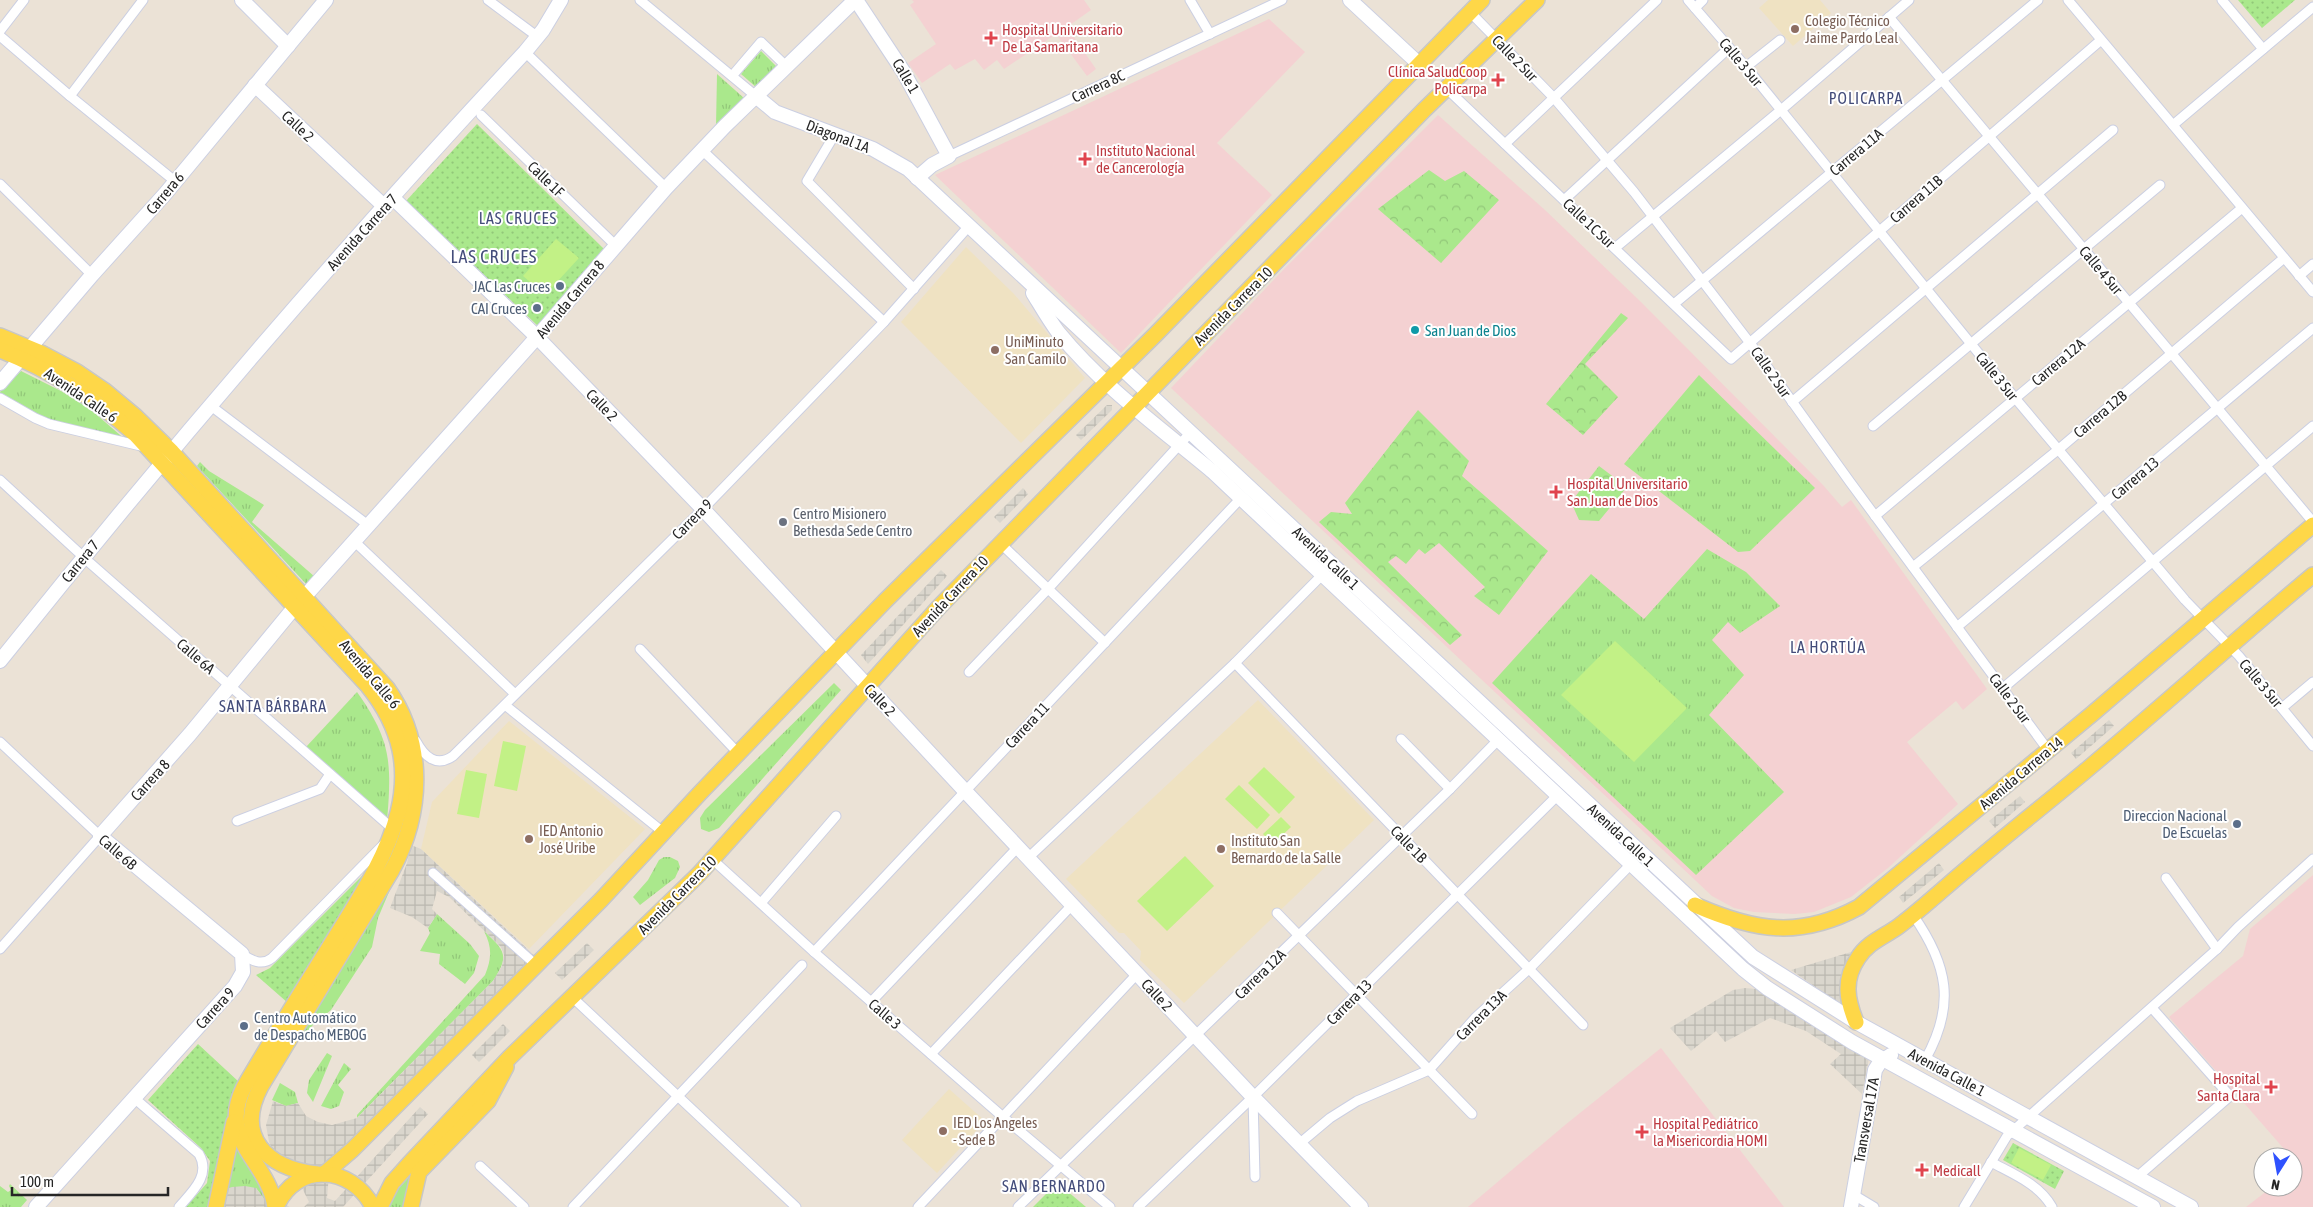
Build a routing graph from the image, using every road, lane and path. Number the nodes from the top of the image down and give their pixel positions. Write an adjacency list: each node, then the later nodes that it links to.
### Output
1 (24, 0): 25 (street)
2 (143, 0): 43 (street)
3 (242, 0): 32 (street)
4 (326, 0): 32 (street, Carrera 6)
5 (488, 0): 28 (street)
6 (561, 0): 28 (street, Avenida Carrera 7)
7 (640, 0): 39 (street)
8 (855, 0): 37 (street, Avenida Carrera 8); 54 (street, Calle 1)
9 (1190, 0): 26 (street)
10 (1282, 0): 26 (street, Carrera 8C)
11 (1350, 0): 36 (street)
12 (1482, 0): 22 (main road)
13 (1537, 0): 29 (main road, Avenida Carrera 10)
14 (1657, 0): 45 (street)
15 (1688, 0): 21 (street, Calle 3 Sur)
16 (1703, 0): 21 (street)
17 (2038, 0): 40 (street, Carrera 11A)
18 (2068, 0): 31 (street)
19 (2222, 0): 34 (street)
20 (1906, 1): 24 (street)
21 (1695, 8): 33 (street, Calle 3 Sur)
22 (1470, 12): 29 (street, Calle 2 Sur); 36 (main road)
23 (2311, 12): 34 (street)
24 (1889, 17): 40 (street, Calle 4 Sur); 46 (street)
25 (0, 31)
26 (1210, 34): 54 (street, Carrera 8C)
27 (0, 36): 43 (street)
28 (538, 38): 35 (street, Avenida Carrera 7)
29 (1497, 39): 42 (main road, Avenida Carrera 10); 45 (street, Calle 2 Sur)
30 (1780, 40): 38 (street)
31 (2101, 40): 48 (street); 51 (street, Carrera 11B)
32 (288, 46): 41 (street, Carrera 6)
33 (1729, 48): 38 (street, Calle 3 Sur); 55 (street)
34 (2263, 49): 48 (street)
35 (525, 52): 47 (street, Avenida Carrera 7); 61 (street)
36 (1419, 64): 93 (main road)
37 (787, 67): 39 (street); 44 (street, Avenida Carrera 8)
38 (1746, 67): 46 (street, Calle 3 Sur)
39 (732, 76): 44 (street)
40 (1942, 80): 51 (street, Calle 4 Sur); 56 (street, Carrera 11A)
41 (255, 85): 58 (street, Carrera 6); 64 (street, Calle 2)
42 (1446, 88): 52 (street, Calle 1C Sur); 96 (main road, Avenida Carrera 10)
43 (70, 96): 58 (street)
44 (757, 97): 50 (street, Diagonal 1A); 53 (street, Avenida Carrera 8)
45 (1554, 98): 52 (street); 55 (street, Calle 2 Sur)
46 (1781, 110): 56 (street, Calle 3 Sur); 66 (street)
47 (474, 115): 64 (street, Avenida Carrera 7); 69 (street, Calle 1F)
48 (2173, 125): 65 (street)
49 (2113, 130): 62 (street)
50 (835, 134): 57 (street, Diagonal 1A); 78 (street)
51 (1989, 136): 62 (street, Calle 4 Sur); 68 (street, Carrera 11B)
52 (1505, 144): 63 (street, Calle 1C Sur)
53 (702, 150): 61 (street, Avenida Carrera 8); 83 (street)
54 (949, 156): 57 (street, Carrera 8C)
55 (1607, 160): 63 (street); 66 (street, Calle 2 Sur)
56 (1831, 172): 68 (street, Calle 3 Sur); 77 (street, Carrera 11A)
57 (917, 178): 67 (street)
58 (176, 182): 74 (street, Carrera 6)
59 (0, 184): 74 (street)
60 (2160, 185): 71 (street)
61 (666, 188): 69 (street, Avenida Carrera 8)
62 (2037, 194): 71 (street, Calle 4 Sur); 79 (street)
63 (1564, 200): 70 (street, Calle 1C Sur)
64 (389, 202): 86 (street, Calle 2); 100 (street, Avenida Carrera 7)
65 (2242, 208): 72 (street); 81 (street, Carrera 12A)
66 (1653, 217): 70 (street); 77 (street, Calle 2 Sur)
67 (969, 226): 76 (street); 78 (street, Carrera 9)
68 (1879, 231): 79 (street, Calle 3 Sur); 87 (street, Carrera 11B)
69 (614, 244): 86 (street, Avenida Carrera 8)
70 (1615, 248): 82 (street, Calle 1C Sur)
71 (2084, 249): 81 (street, Calle 4 Sur); 88 (street)
72 (2284, 258): 75 (street); 91 (street, Carrera 12B)
73 (2313, 264): 75 (street)
74 (92, 275): 90 (street, Carrera 6)
75 (2299, 276): 80 (street)
76 (1023, 277): 93 (street); 94 (street)
77 (1702, 280): 82 (street, Carrera 11A); 87 (street, Calle 2 Sur)
78 (914, 289): 83 (street, Carrera 9)
79 (1926, 289): 88 (street, Calle 3 Sur); 99 (street)
80 (2313, 292)
81 (2129, 303): 91 (street, Calle 4 Sur); 98 (street, Carrera 12A)
82 (1674, 304): 92 (street, Calle 1C Sur)
83 (884, 322): 114 (street, Carrera 9)
84 (2313, 328): 102 (street, Carrera 13)
85 (0, 336): 90 (main road, Avenida Calle 6)
86 (538, 337): 114 (street, Calle 2); 117 (street, Avenida Carrera 8)
87 (1750, 343): 92 (street, Carrera 11B); 99 (street, Calle 2 Sur)
88 (1970, 344): 98 (street, Calle 3 Sur); 103 (street)
89 (0, 350): 90 (main road, Avenida Calle 6)
90 (25, 353): 95 (street, Carrera 6); 107 (main road, Avenida Calle 6); 109 (main road, Avenida Calle 6)
91 (2171, 353): 102 (street, Calle 4 Sur); 108 (street, Carrera 12B)
92 (1731, 359)
93 (1121, 368): 94 (main road); 96 (street, Avenida Calle 1)
94 (1106, 382): 101 (street, Avenida Calle 1); 132 (main road)
95 (0, 383)
96 (1148, 393): 101 (main road, Avenida Carrera 10); 105 (street, Avenida Calle 1)
97 (0, 398): 107 (street)
98 (2015, 398): 108 (street, Calle 3 Sur); 115 (street, Carrera 12A)
99 (1792, 402): 115 (street, Calle 2 Sur)
100 (211, 406): 109 (street, Avenida Carrera 7); 117 (street)
101 (1133, 408): 106 (street, Avenida Calle 1); 119 (main road, Avenida Carrera 10)
102 (2217, 408): 110 (street, Calle 4 Sur); 113 (street, Carrera 13)
103 (1873, 426)
104 (2313, 426): 110 (street)
105 (1191, 432): 106 (street); 152 (street, Avenida Calle 1)
106 (1179, 445): 112 (street, Avenida Calle 1); 125 (street)
107 (148, 447): 109 (main road, Avenida Calle 6)
108 (2059, 449): 113 (street, Calle 3 Sur); 122 (street, Carrera 12B)
109 (167, 458): 120 (street, Carrera 7); 126 (main road, Avenida Calle 6)
110 (2266, 466): 116 (street, Calle 4 Sur); 121 (street)
111 (0, 480): 120 (street, Calle 6A)
112 (1241, 498): 123 (street, Avenida Calle 1); 129 (street, Carrera 11)
113 (2104, 504): 121 (street, Calle 3 Sur); 128 (street, Carrera 13)
114 (703, 508): 132 (street, Calle 2); 140 (street, Carrera 9)
115 (1875, 516): 122 (street, Calle 2 Sur)
116 (2313, 524): 127 (main road, Avenida Carrera 14)
117 (368, 525): 118 (street, Avenida Carrera 8)
118 (354, 541): 126 (street, Avenida Carrera 8); 140 (street)
119 (1000, 543): 125 (street); 138 (main road, Avenida Carrera 10)
120 (83, 556): 133 (street, Carrera 7); 137 (street, Calle 6A)
121 (2152, 562): 127 (street, Calle 3 Sur); 139 (street)
122 (1912, 567): 128 (street, Calle 2 Sur)
123 (1323, 574): 134 (street); 145 (street, Avenida Calle 1)
124 (2313, 575): 130 (main road)
125 (1048, 589): 129 (street); 135 (street)
126 (300, 602): 137 (street, Carrera 8); 143 (main road, Avenida Calle 6); 157 (main road, Avenida Calle 6)
127 (2203, 618): 130 (street, Calle 3 Sur); 148 (main road, Avenida Carrera 14)
128 (1957, 628): 139 (street, Calle 2 Sur)
129 (1105, 643): 153 (street, Carrera 11)
130 (2229, 645): 142 (street, Calle 3 Sur); 172 (main road)
131 (640, 649): 149 (street)
132 (836, 652): 138 (street, Calle 2); 149 (main road)
133 (0, 661)
134 (1235, 663): 159 (street, Calle 1B); 161 (street)
135 (969, 672)
136 (2313, 682): 142 (street)
137 (230, 686): 150 (street, Calle 6A); 158 (street, Carrera 8)
138 (867, 686): 153 (street, Calle 2); 164 (main road, Avenida Carrera 10)
139 (2002, 688): 148 (street, Calle 2 Sur)
140 (515, 694): 141 (street, Carrera 9)
141 (505, 705): 143 (street, Carrera 9); 156 (street)
142 (2282, 708): 147 (street, Calle 3 Sur)
143 (407, 725): 207 (main road, Avenida Calle 6)
144 (1401, 739): 151 (street)
145 (1499, 739): 151 (street, Carrera 12A); 152 (street, Avenida Calle 1)
146 (0, 742): 158 (street, Calle 6B)
147 (2313, 746)
148 (2048, 750): 170 (main road, Avenida Carrera 14)
149 (738, 753): 156 (main road)
150 (330, 774): 155 (street); 157 (street, Calle 6A)
151 (1450, 789): 159 (street, Carrera 12A)
152 (1563, 790): 162 (street, Avenida Calle 1); 167 (street, Carrera 13)
153 (965, 791): 160 (street, Calle 2); 176 (street, Carrera 11)
154 (836, 816): 168 (street)
155 (237, 821)
156 (663, 832): 178 (main road)
157 (393, 833): 177 (street); 198 (main road, Avenida Calle 6)
158 (100, 836): 174 (street, Carrera 8); 177 (street, Calle 6B)
159 (1402, 836): 167 (street, Calle 1B); 173 (street, Carrera 12A)
160 (1018, 847): 161 (street, Calle 2); 184 (street)
161 (1028, 858): 169 (street, Calle 2)
162 (1636, 859): 170 (street, Avenida Calle 1); 180 (street, Carrera 13A); 192 (street, Avenida Calle 1)
163 (2313, 859): 175 (street)
164 (712, 860): 168 (street, Calle 3); 183 (main road, Avenida Carrera 10)
165 (433, 872): 178 (street)
166 (2166, 878): 175 (street)
167 (1458, 894): 180 (street, Calle 1B); 182 (street, Carrera 13)
168 (761, 903): 176 (street, Calle 3)
169 (1072, 905): 181 (street, Calle 2); 190 (street)
170 (1695, 905): 186 (street, Avenida Calle 1)
171 (1277, 912): 173 (street)
172 (1913, 915): 186 (main road); 193 (street)
173 (1300, 936): 182 (street); 188 (street, Carrera 12A)
174 (0, 949)
175 (2217, 949): 185 (street)
176 (814, 952): 184 (street, Calle 3)
177 (242, 954): 195 (street, Carrera 9)
178 (536, 965): 207 (main road)
179 (802, 965): 196 (street)
180 (1530, 968): 187 (street, Calle 1B); 194 (street, Carrera 13A)
181 (1137, 974): 188 (street, Calle 2); 201 (street)
182 (1356, 994): 194 (street); 197 (street, Carrera 13)
183 (570, 996): 191 (main road, Avenida Carrera 10); 196 (street)
184 (871, 1002): 190 (street, Calle 3)
185 (2152, 1008): 200 (street); 209 (street)
186 (1856, 1022): 189 (street, Avenida Calle 1)
187 (1583, 1025)
188 (1196, 1036): 197 (street, Calle 2); 206 (street, Carrera 12A)
189 (1904, 1049): 192 (street, Transversal 17A); 193 (street, Avenida Calle 1)
190 (931, 1054): 201 (street, Calle 3)
191 (510, 1057): 216 (main road, Avenida Carrera 10); 217 (main road)
192 (1884, 1060): 202 (street, Avenida Calle 1); 210 (street, Transversal 17A)
193 (1925, 1060): 200 (street, Avenida Calle 1)
194 (1429, 1070): 199 (street); 203 (street, Carrera 13A)
195 (133, 1097): 211 (street, Carrera 9); 212 (street)
196 (677, 1097): 219 (street); 220 (street)
197 (1253, 1097): 203 (street, Calle 2); 208 (street); 224 (street, Carrera 13)
198 (237, 1108): 213 (main road); 214 (main road, Avenida Calle 6)
199 (1472, 1114)
200 (2029, 1116): 202 (street); 209 (street, Avenida Calle 1)
201 (1002, 1117): 206 (street, Calle 3); 221 (street)
202 (2013, 1130): 204 (street); 229 (street, Avenida Calle 1)
203 (1299, 1144): 225 (street, Calle 2)
204 (1991, 1162): 227 (street); 228 (street)
205 (480, 1166): 218 (street)
206 (1060, 1166): 222 (street, Carrera 12A); 223 (street, Calle 3)
207 (321, 1174): 214 (main road); 215 (main road, Avenida Calle 6)
208 (1254, 1177)
209 (2137, 1177): 230 (street, Avenida Calle 1)
210 (1853, 1201): 226 (street)
211 (36, 1207)
212 (180, 1207)
213 (216, 1207)
214 (276, 1207)
215 (373, 1207)
216 (380, 1207)
217 (411, 1207)
218 (524, 1207)
219 (573, 1207)
220 (796, 1207)
221 (918, 1207)
222 (1018, 1207)
223 (1110, 1207)
224 (1138, 1207)
225 (1361, 1207)
226 (1874, 1207)
227 (1964, 1207)
228 (2052, 1207)
229 (2153, 1207)
230 (2191, 1207)

